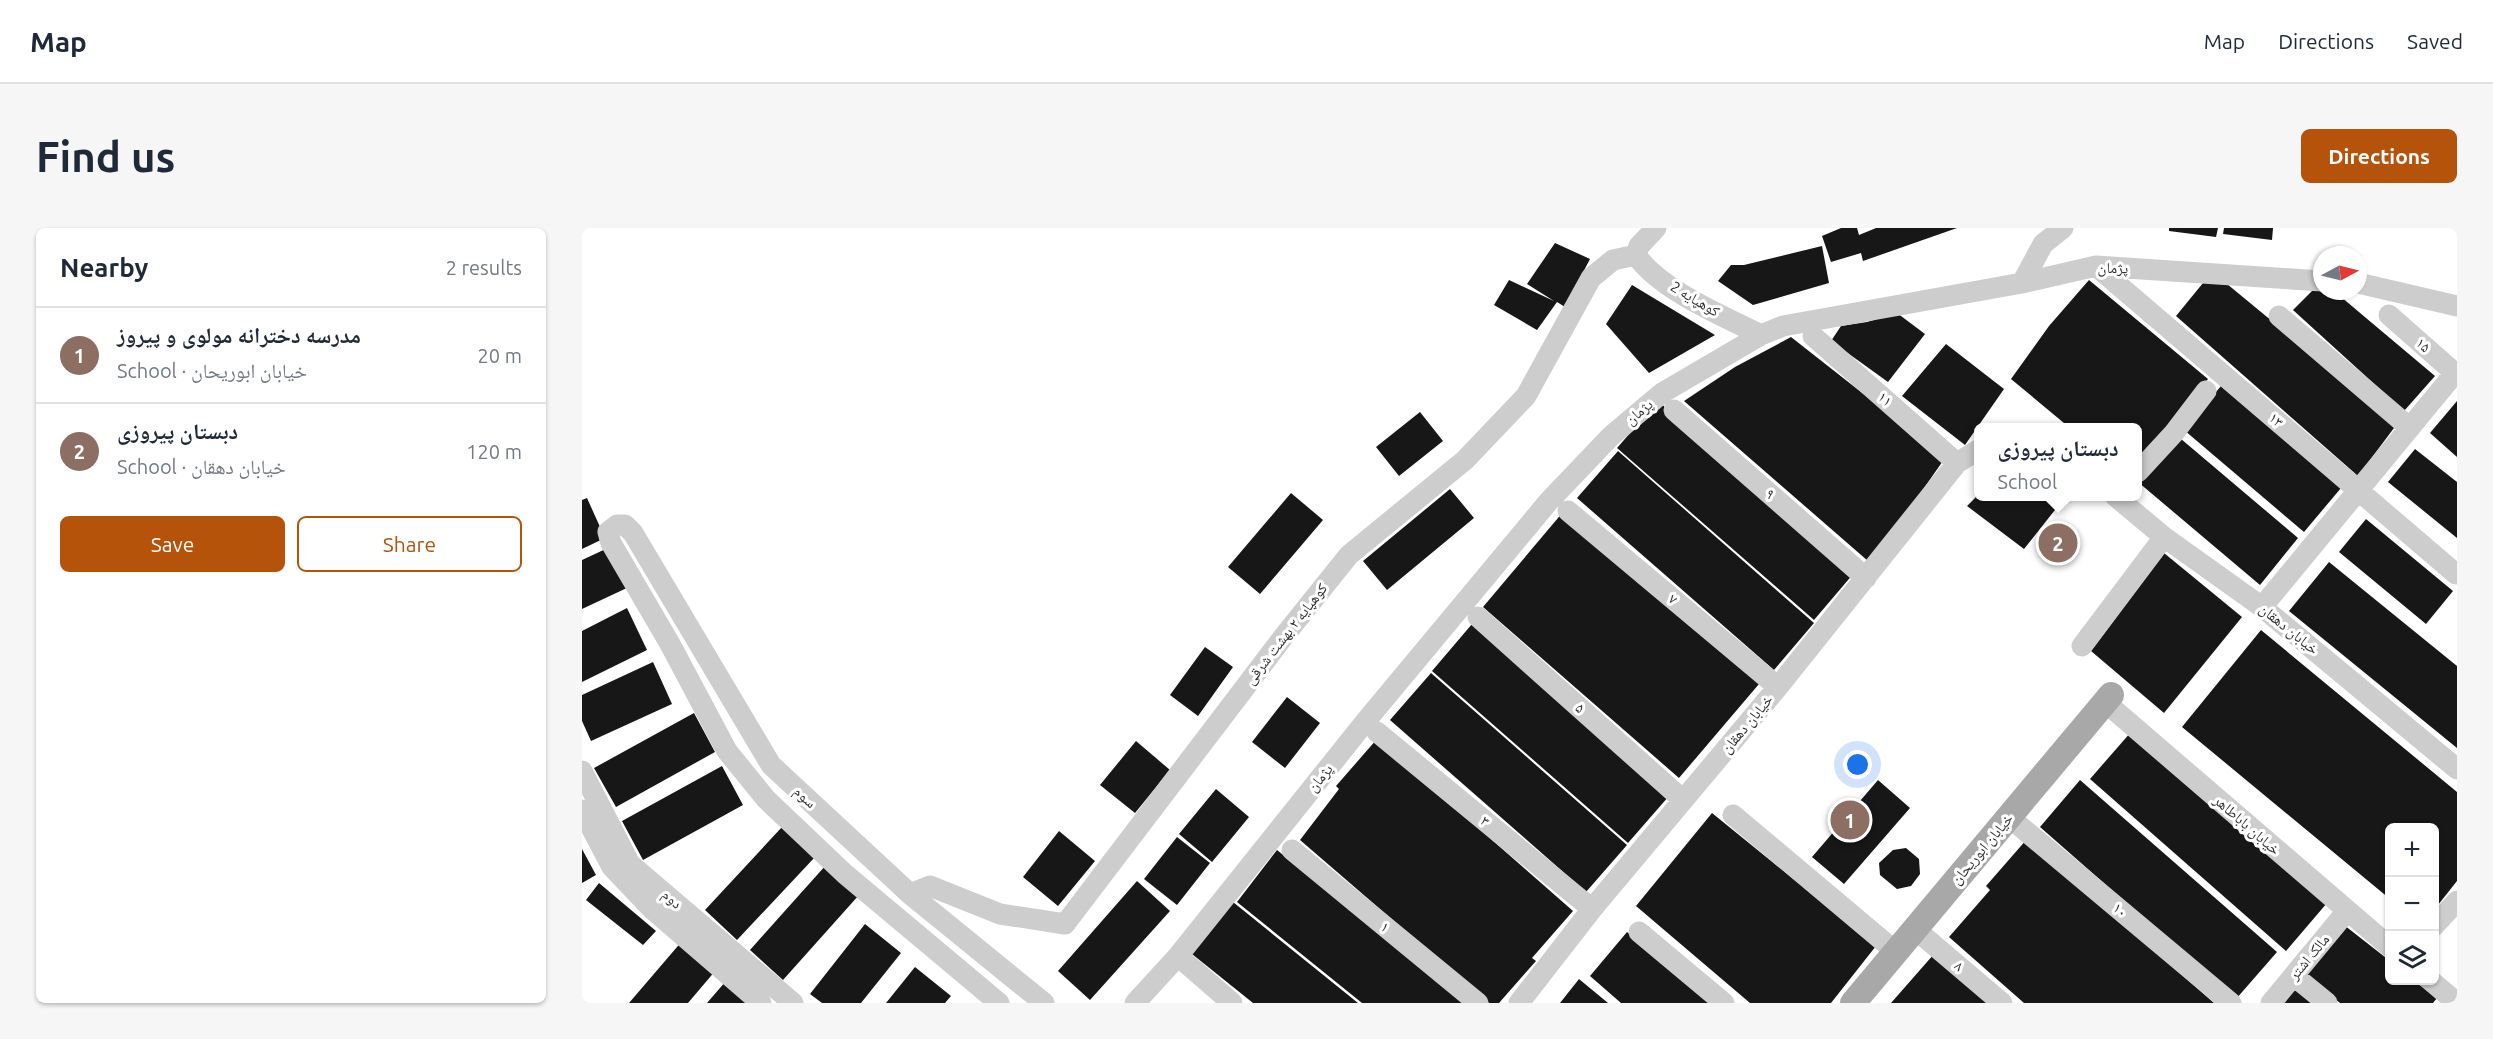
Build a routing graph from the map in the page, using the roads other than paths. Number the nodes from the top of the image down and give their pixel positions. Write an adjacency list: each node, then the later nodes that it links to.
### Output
1 (1656, 228): 3 (street)
2 (2063, 228): 6 (street)
3 (1636, 255): 11 (street, کوهپایه 2); 39 (street, کوهپایه ۲ بهشت شرقی)
4 (2096, 266): 5 (street, پژمان); 6 (street, پژمان); 20 (street, ۱۳)
5 (2313, 280)
6 (2022, 283): 11 (street, پژمان)
7 (2367, 286): 8 (street)
8 (2457, 306)
9 (2389, 315): 13 (street, ۱۵)
10 (2279, 316): 16 (street)
11 (1761, 335): 49 (street, پژمان)
12 (1813, 336): 18 (street, ۱۱)
13 (2456, 374): 16 (street)
14 (2205, 391): 19 (street)
15 (1674, 410): 25 (street, ۹)
16 (2410, 428): 20 (street)
17 (1974, 452): 18 (street, خیابان دهقان)
18 (1957, 463): 25 (street, خیابان دهقان)
19 (2142, 468)
20 (2358, 490): 24 (street, ۱۳); 26 (street)
21 (2121, 501): 23 (street, خیابان دهقان)
22 (1568, 511): 29 (street, ۷)
23 (2164, 537): 26 (street, خیابان دهقان); 28 (street)
24 (2456, 574)
25 (1866, 578): 29 (street, خیابان دهقان)
26 (2262, 607): 32 (street, خیابان دهقان)
27 (1478, 617): 34 (street, ۵)
28 (2082, 646)
29 (1778, 687): 34 (street, خیابان دهقان)
30 (2108, 699): 37 (main road, خیابان ابوریحان); 42 (street, خیابان باباطاهر); 44 (street, خیابان باباطاهر)
31 (1377, 732): 41 (street, ۳)
32 (2457, 769)
33 (582, 771): 56 (street, دوم)
34 (1683, 800): 41 (street, خیابان دهقان)
35 (582, 810): 55 (street, دوم)
36 (1733, 815): 48 (street)
37 (2009, 817): 45 (main road, خیابان ابوریحان); 65 (street, ۱۰)
38 (1292, 850): 60 (street, ۱)
39 (910, 894): 57 (street, سوم); 58 (street, سوم)
40 (2457, 901): 43 (street)
41 (1592, 909): 61 (street, خیابان دهقان)
42 (2347, 911): 47 (street, خیابان باباطاهر); 51 (street, مالک اشتر)
43 (2439, 921)
44 (2385, 925)
45 (1915, 929): 48 (main road, خیابان ابوریحان); 64 (street, ۸)
46 (1639, 932): 62 (street)
47 (2385, 943)
48 (1896, 951): 63 (main road, خیابان ابوریحان)
49 (1178, 956): 54 (street, پژمان); 59 (street)
50 (2439, 971): 53 (street)
51 (2294, 976): 66 (street, مالک اشتر); 67 (street)
52 (2435, 985): 68 (street)
53 (2457, 986)
54 (1145, 1000)
55 (761, 1003)
56 (793, 1003)
57 (999, 1003)
58 (1044, 1003)
59 (1232, 1003)
60 (1479, 1003)
61 (1519, 1003)
62 (1724, 1003)
63 (1853, 1003)
64 (2002, 1003)
65 (2231, 1003)
66 (2271, 1003)
67 (2327, 1003)
68 (2457, 1003)

